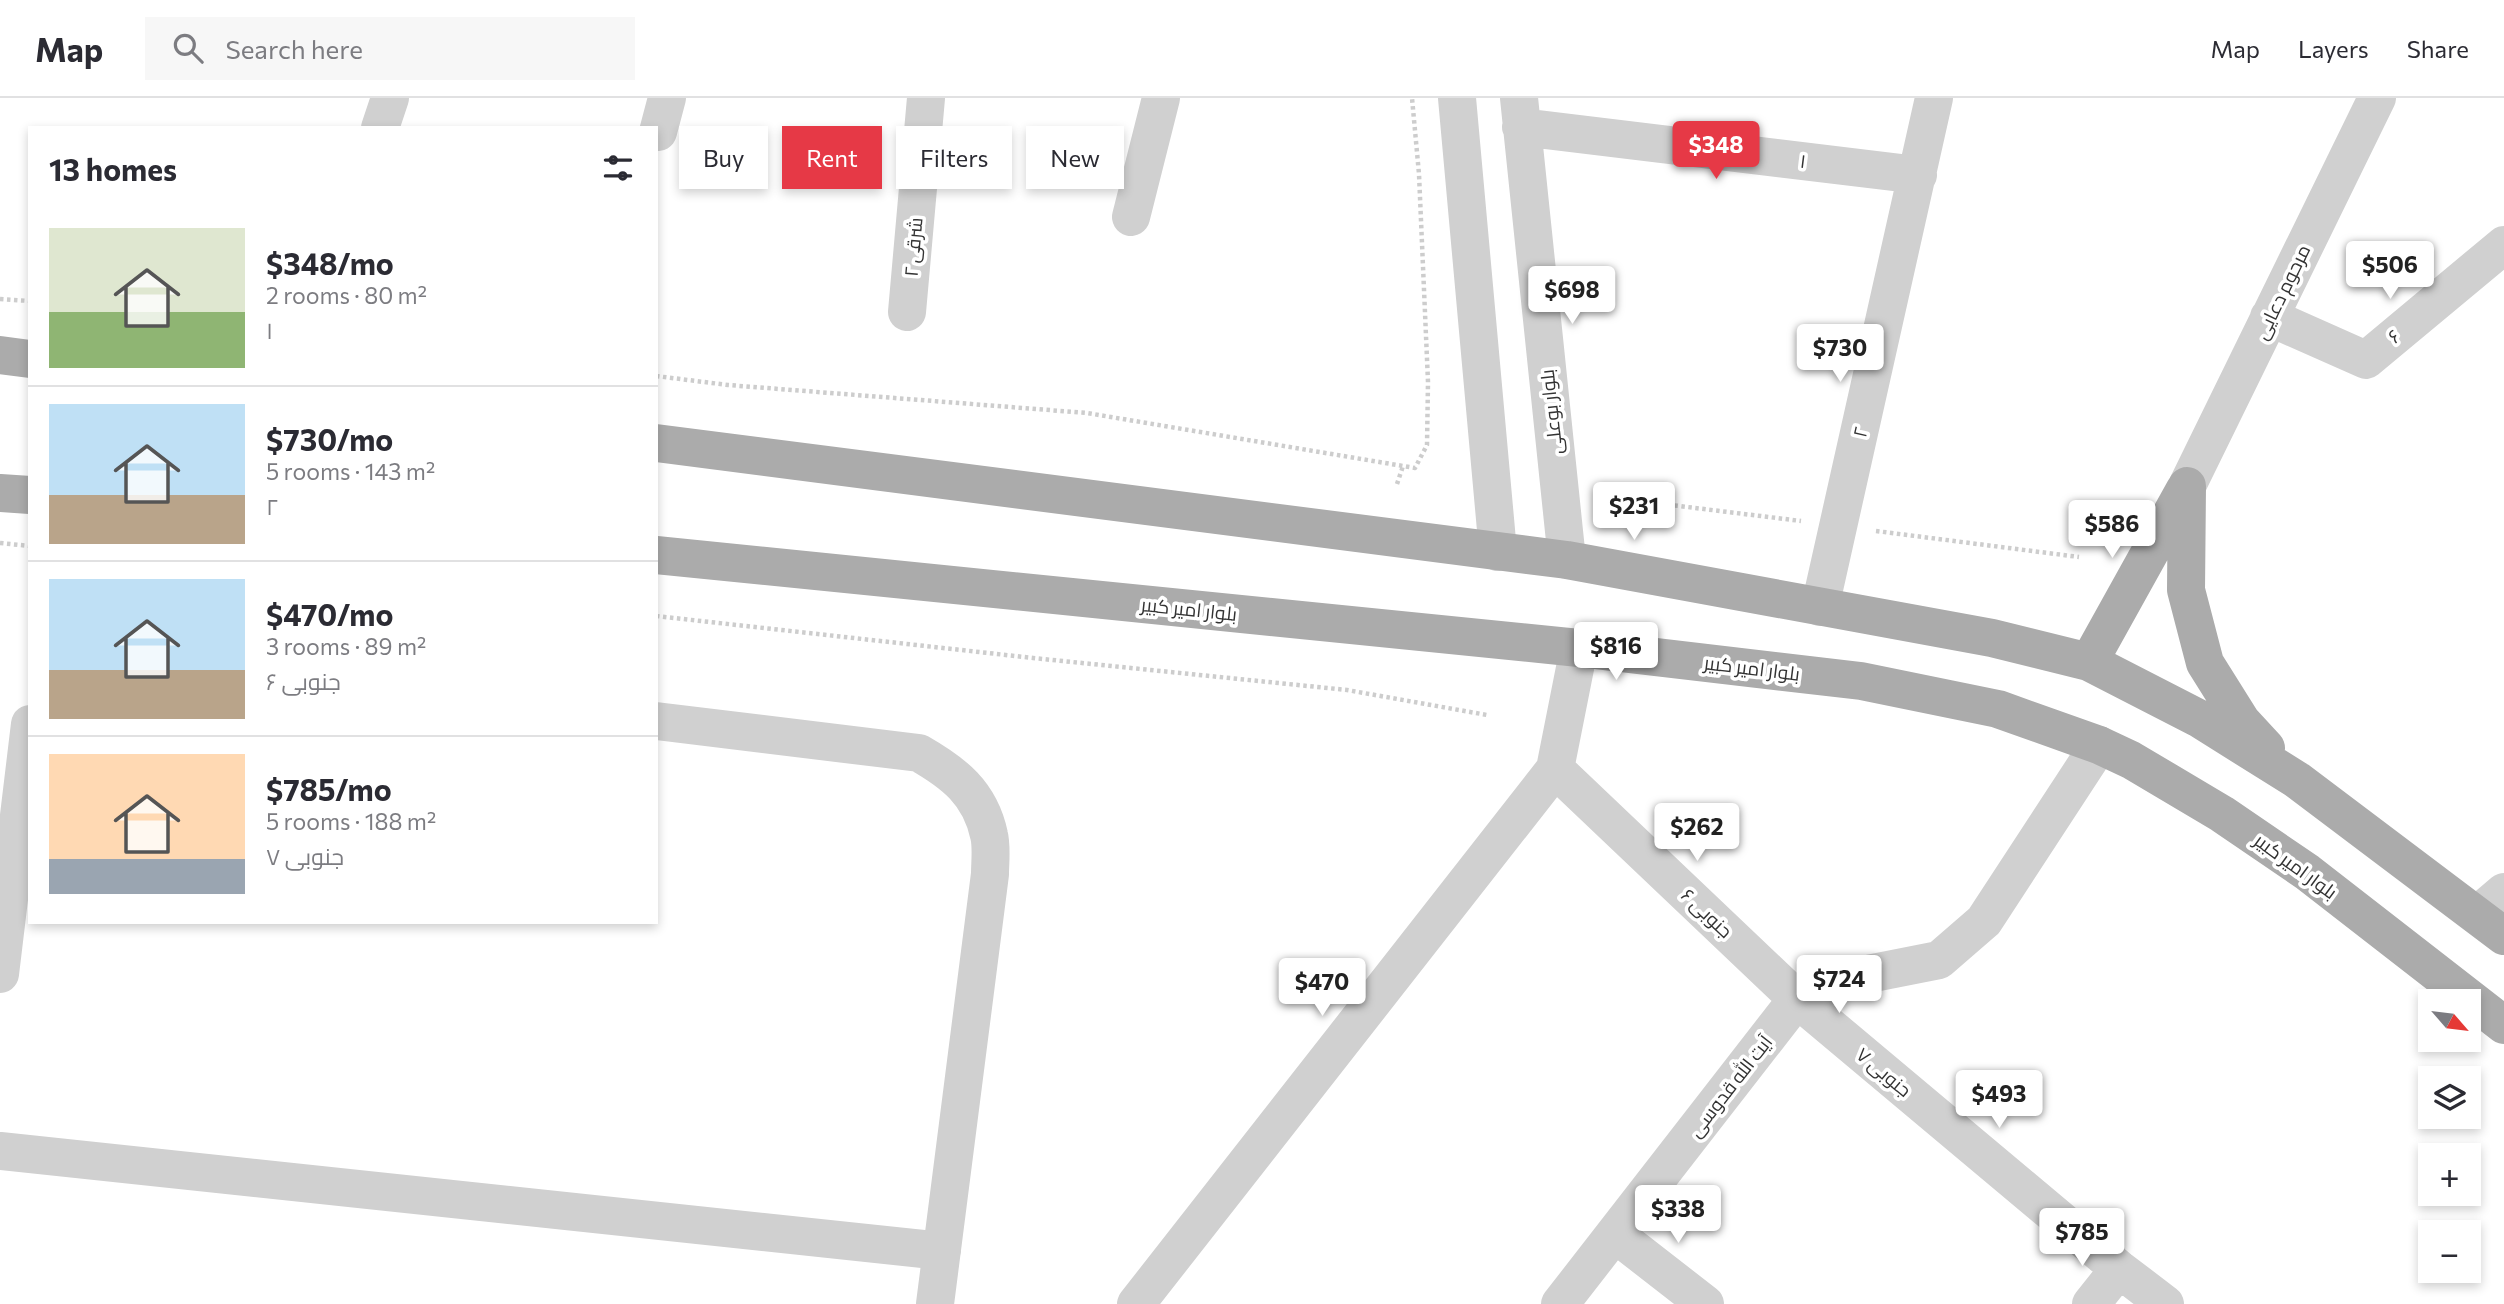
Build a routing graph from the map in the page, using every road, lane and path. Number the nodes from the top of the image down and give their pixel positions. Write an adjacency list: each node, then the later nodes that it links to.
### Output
1 (390, 98): 9 (street)
2 (926, 98): 15 (street, شرقی ۲)
3 (1161, 98): 11 (street)
4 (1412, 98): 21 (path)
5 (1457, 98): 30 (street)
6 (1934, 98): 10 (street, ۲)
7 (2377, 98): 16 (street, مرحوم دعایی)
8 (1520, 112): 10 (street, ۱); 33 (street, بلوار بوعلی)
9 (381, 126)
10 (1918, 175): 27 (street, ۲)
11 (1131, 217)
12 (2504, 245): 16 (street, ۶)
13 (0, 299): 14 (path)
14 (28, 301)
15 (907, 312)
16 (2269, 317): 23 (street, مرحوم دعایی)
17 (0, 355): 18 (main road)
18 (28, 359)
19 (658, 376): 21 (path)
20 (658, 443): 30 (main road)
21 (1403, 466): 22 (path)
22 (1397, 484)
23 (2187, 486): 37 (main road); 43 (main road)
24 (0, 493): 25 (main road)
25 (28, 495)
26 (1596, 496): 27 (path)
27 (1839, 526): 32 (path); 34 (street, ۲)
28 (0, 543): 29 (path)
29 (28, 546)
30 (1498, 552): 33 (main road)
31 (658, 555): 36 (main road, بلوار امیر کبیر)
32 (2079, 557)
33 (1567, 560): 34 (main road)
34 (1821, 607): 37 (main road)
35 (658, 616): 38 (path)
36 (1579, 648): 41 (main road, بلوار امیر کبیر); 42 (street)
37 (2089, 662): 43 (main road)
38 (1487, 715)
39 (658, 721): 50 (street)
40 (28, 741): 45 (street)
41 (2099, 745): 46 (street); 47 (main road, بلوار امیر کبیر)
42 (1555, 769): 46 (street, ۶ جنوبی); 53 (street)
43 (2297, 780): 44 (main road)
44 (2495, 914)
45 (0, 974)
46 (1797, 999): 49 (street, آیت الله قدوسی); 51 (street, ۷ جنوبی)
47 (2504, 1025)
48 (0, 1152): 50 (street)
49 (1615, 1234): 54 (street, آیت الله قدوسی); 55 (street)
50 (942, 1251): 52 (street)
51 (2119, 1269): 56 (street); 57 (street, ۷ جنوبی)
52 (935, 1304)
53 (1136, 1304)
54 (1560, 1304)
55 (1706, 1304)
56 (2091, 1304)
57 (2165, 1304)

